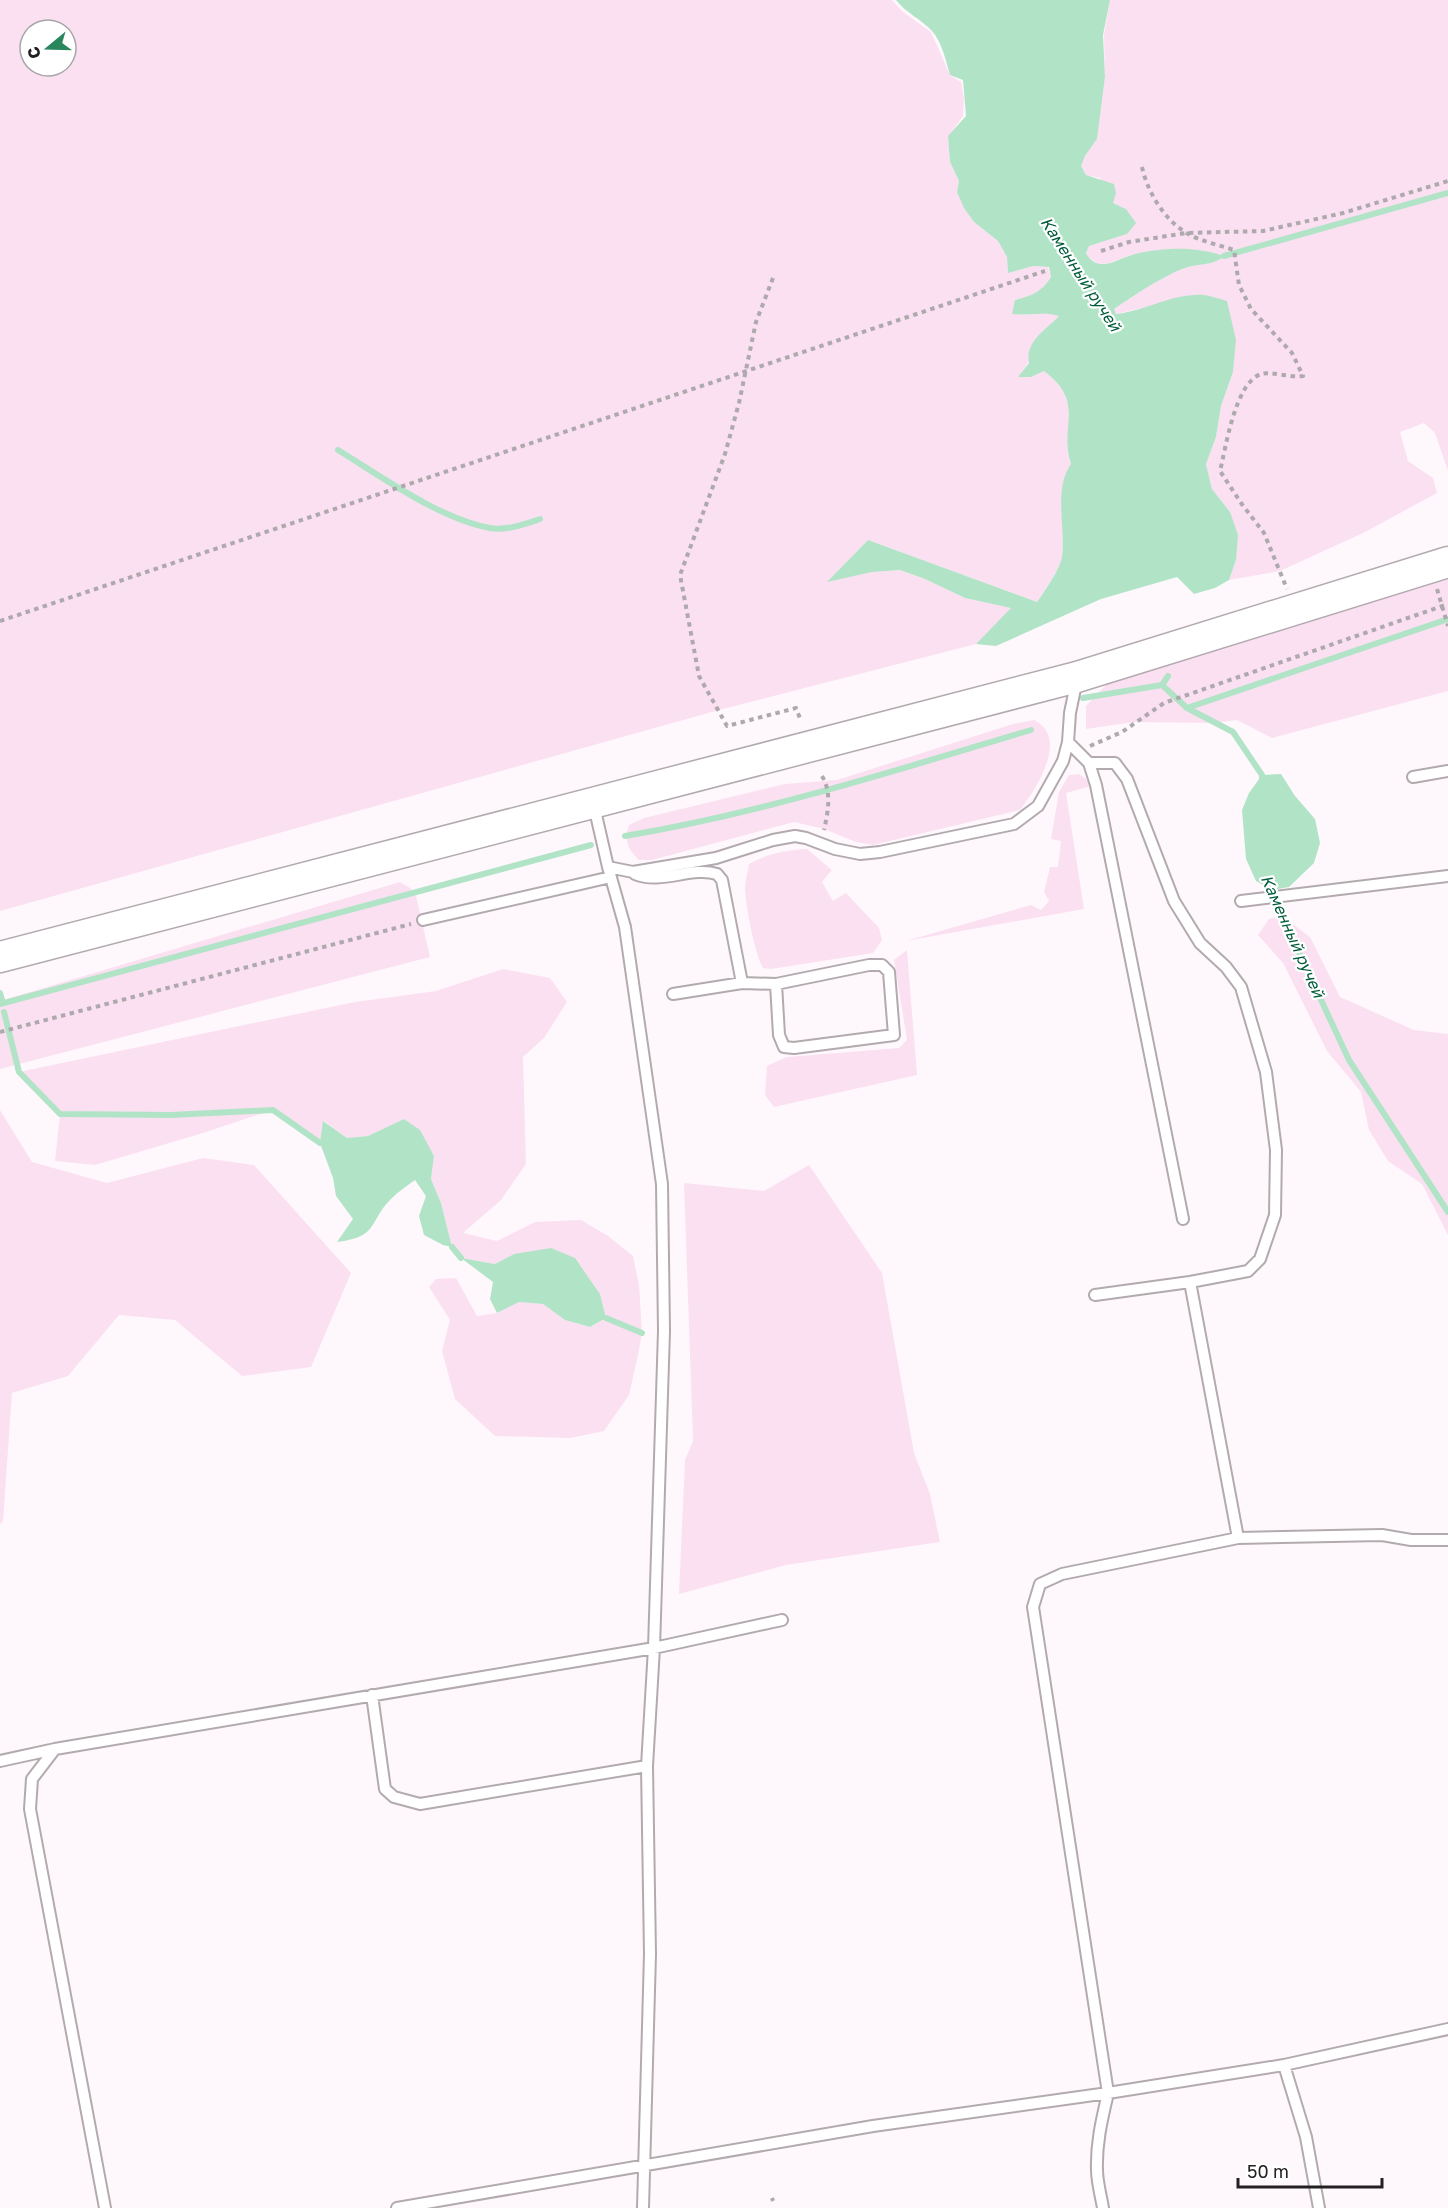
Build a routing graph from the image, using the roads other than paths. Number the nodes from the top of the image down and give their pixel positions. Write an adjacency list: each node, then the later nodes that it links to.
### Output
1 (1448, 562): 2 (main road)
2 (1077, 676): 3 (lane); 7 (main road)
3 (1068, 742): 4 (lane); 8 (lane)
4 (1089, 763): 19 (lane); 20 (lane)
5 (1448, 771): 6 (lane)
6 (1413, 777)
7 (594, 804): 9 (lane); 15 (main road)
8 (716, 858): 10 (lane); 12 (lane)
9 (609, 872): 10 (lane); 14 (lane); 25 (lane)
10 (633, 872): 12 (lane)
11 (1448, 876): 13 (lane)
12 (722, 880): 16 (lane)
13 (1241, 901)
14 (423, 920)
15 (0, 957)
16 (742, 982): 17 (lane); 18 (lane)
17 (776, 984): 17 (lane)
18 (673, 994)
19 (1183, 1219)
20 (1190, 1282): 21 (lane); 22 (lane)
21 (1095, 1295)
22 (1238, 1538): 23 (lane); 32 (lane)
23 (1448, 1540)
24 (782, 1620): 25 (lane)
25 (654, 1648): 26 (lane); 29 (lane)
26 (372, 1695): 27 (lane); 29 (lane)
27 (55, 1749): 28 (lane); 34 (lane)
28 (0, 1761)
29 (647, 1766): 33 (lane)
30 (1448, 2029): 31 (lane)
31 (1284, 2065): 32 (lane); 38 (lane)
32 (1108, 2093): 33 (lane); 37 (lane)
33 (643, 2166): 35 (lane); 36 (lane)
34 (105, 2208)
35 (397, 2208)
36 (643, 2208)
37 (1103, 2208)
38 (1319, 2208)

